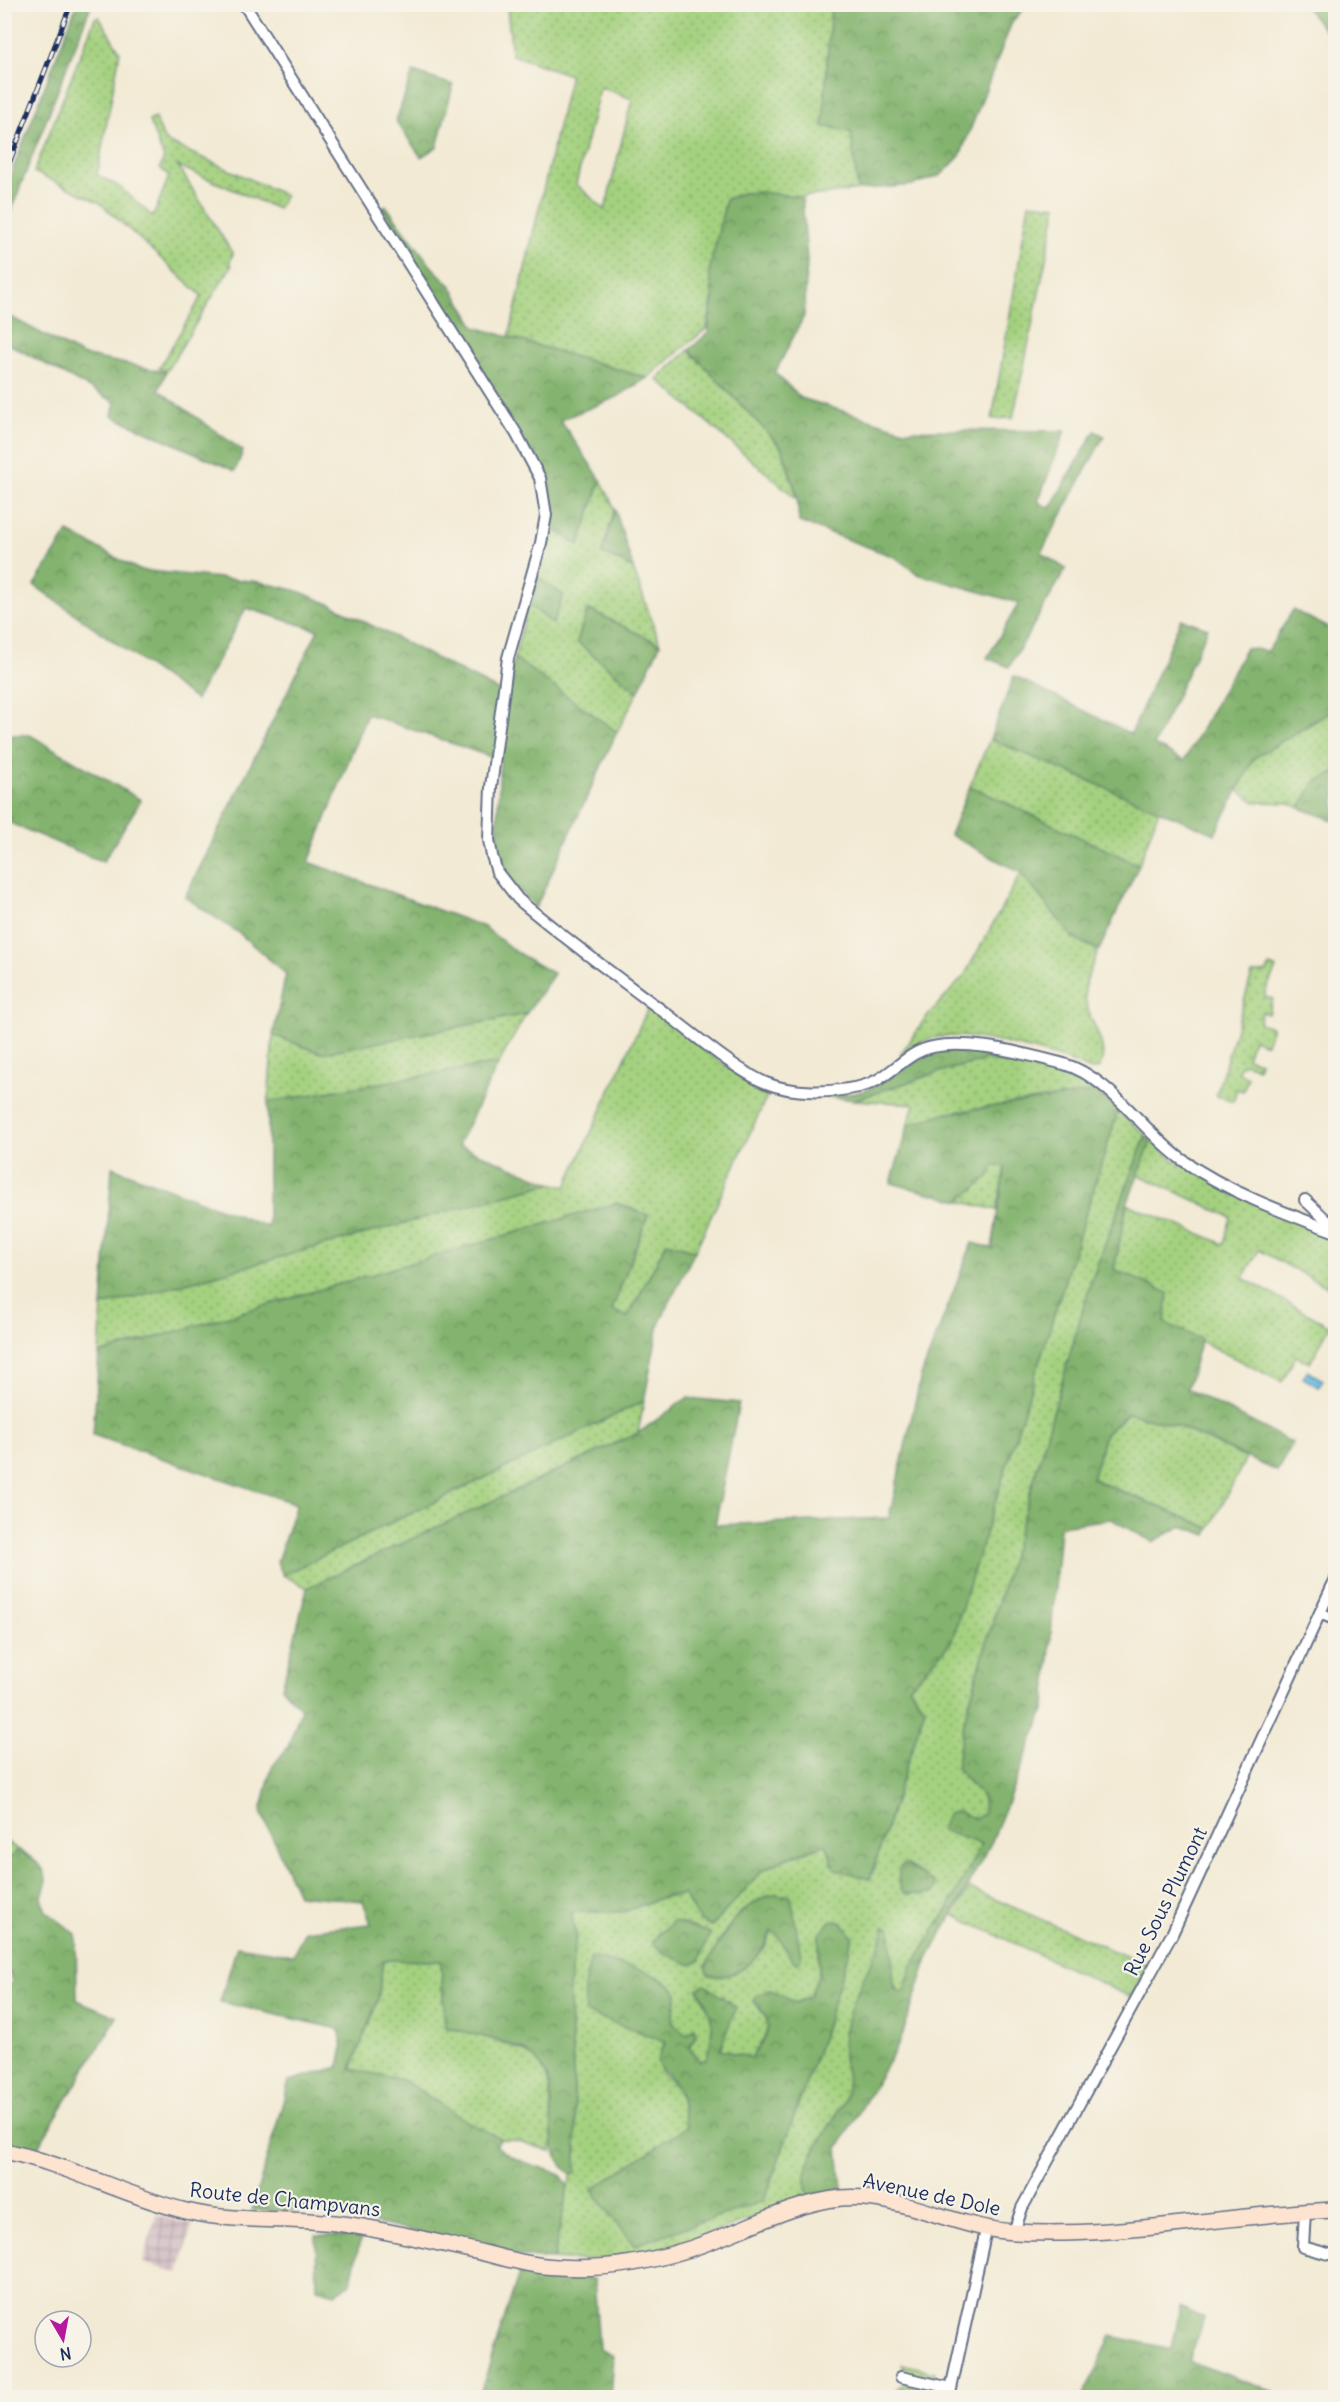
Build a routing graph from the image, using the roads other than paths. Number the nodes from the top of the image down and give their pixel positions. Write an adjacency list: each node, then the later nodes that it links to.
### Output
1 (243, 4): 3 (street)
2 (1305, 1200): 3 (street)
3 (1335, 1230)
4 (1335, 1578): 5 (street, Rue Sous Plumont)
5 (1320, 1613): 6 (street); 11 (street, Rue Sous Plumont)
6 (1335, 1620)
7 (4, 2151): 13 (main road, Route de Champvans)
8 (1335, 2210): 9 (main road, Avenue de Dole)
9 (1305, 2212): 11 (main road, Avenue de Dole); 12 (street)
10 (986, 2230): 11 (main road, Avenue de Dole); 13 (main road, Avenue de Dole); 15 (street)
11 (1014, 2232)
12 (1335, 2256)
13 (530, 2264)
14 (902, 2377): 15 (street)
15 (950, 2393)

